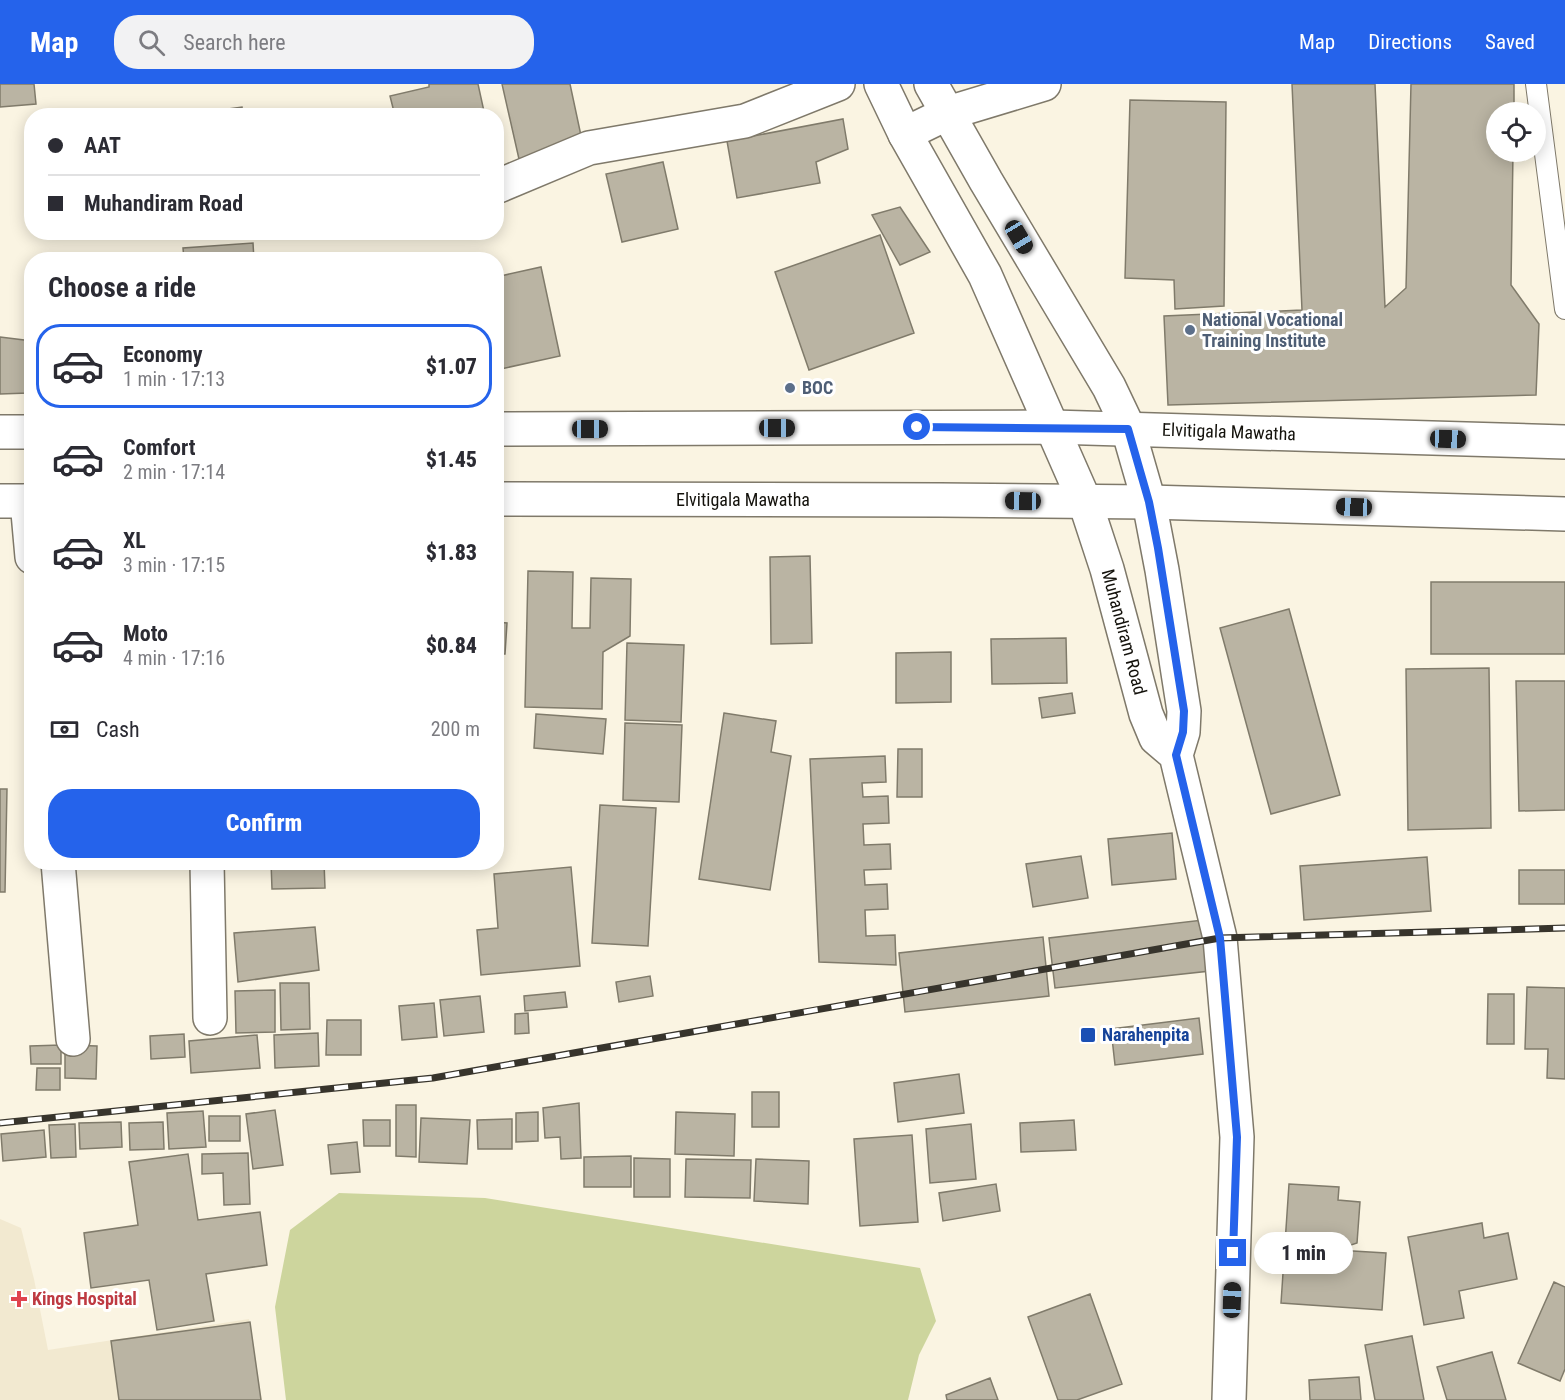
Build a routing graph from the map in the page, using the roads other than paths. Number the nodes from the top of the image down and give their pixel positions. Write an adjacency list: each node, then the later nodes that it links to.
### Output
1 (838, 84): 8 (main road)
2 (881, 84): 7 (main road, Muhandiram Road)
3 (932, 84): 6 (main road)
4 (1044, 84): 6 (main road)
5 (1536, 84): 9 (lane)
6 (948, 113): 7 (main road); 12 (main road)
7 (905, 134): 10 (main road, Muhandiram Road)
8 (504, 184)
9 (1565, 309)
10 (1053, 427): 11 (main road, Elvitigala Mawatha); 12 (main road, Elvitigala Mawatha); 18 (main road, Muhandiram Road)
11 (504, 429)
12 (1128, 429): 15 (main road, Elvitigala Mawatha); 19 (main road)
13 (0, 432): 14 (main road)
14 (24, 432)
15 (1565, 442)
16 (504, 500): 18 (main road, Elvitigala Mawatha)
17 (19, 501): 21 (main road)
18 (1085, 502): 19 (main road, Elvitigala Mawatha); 22 (main road, Muhandiram Road)
19 (1149, 502): 20 (main road, Elvitigala Mawatha); 22 (main road)
20 (1565, 514)
21 (24, 523)
22 (1176, 755): 27 (main road)
23 (59, 870): 26 (main road)
24 (207, 870): 25 (main road)
25 (210, 1018)
26 (73, 1039)
27 (1229, 1400)

